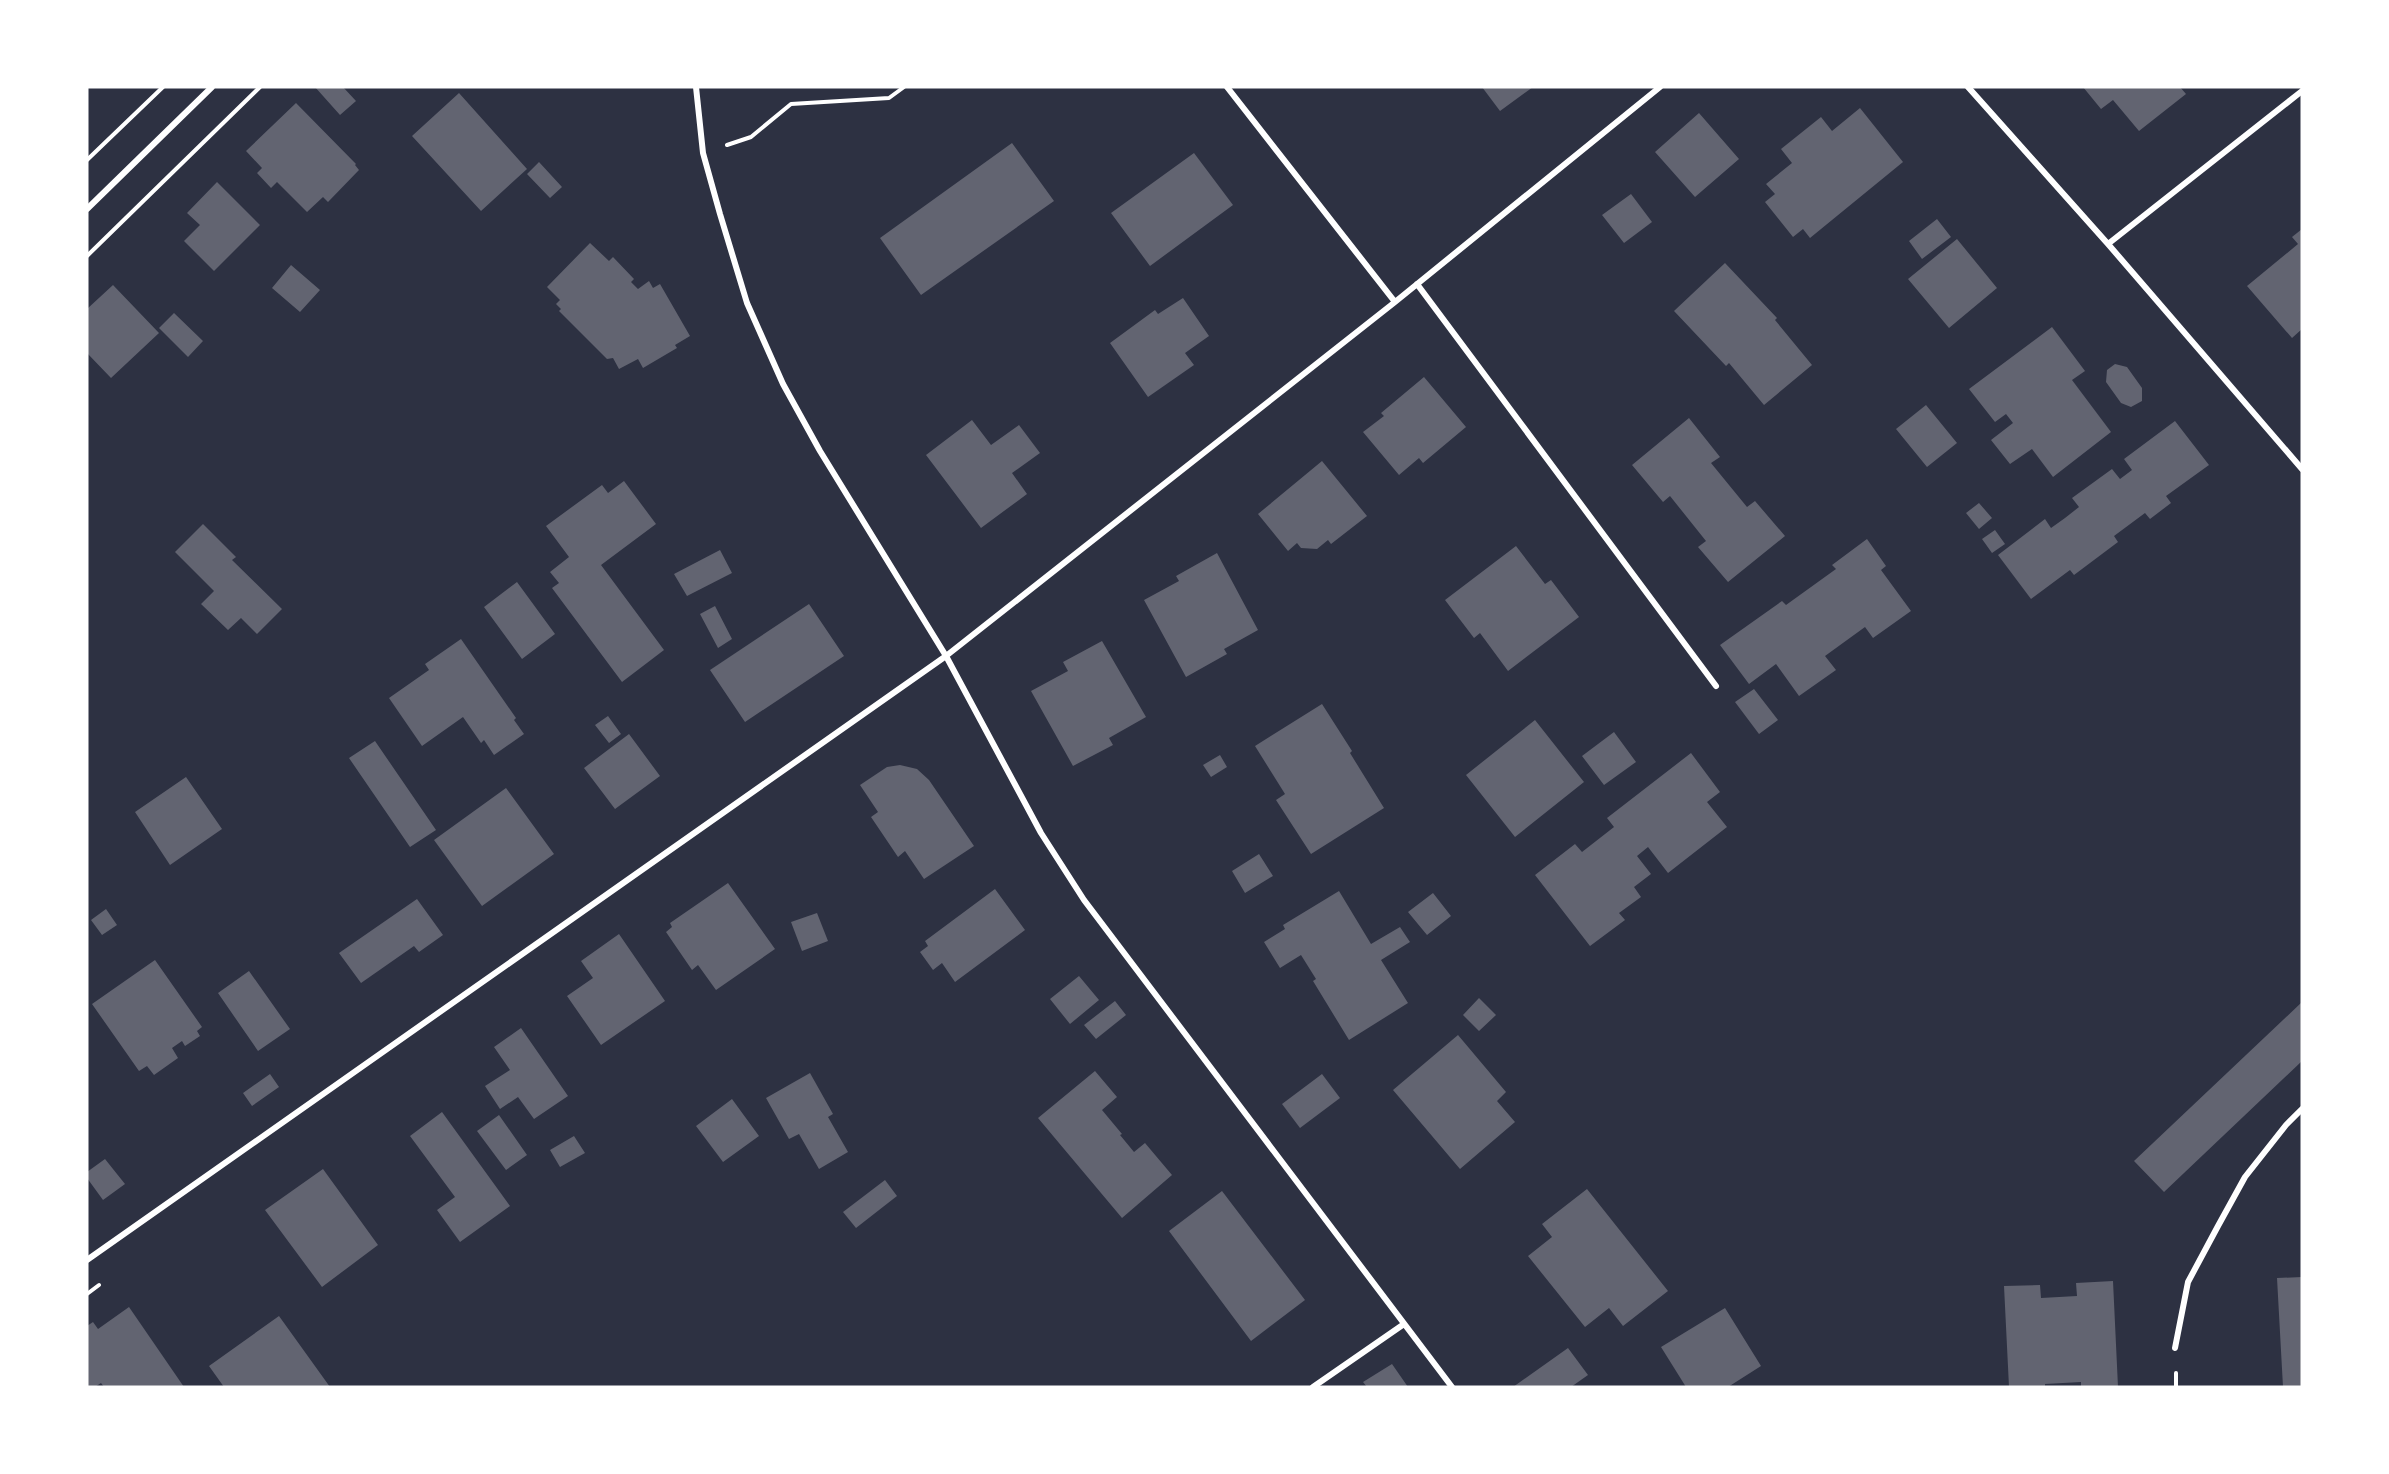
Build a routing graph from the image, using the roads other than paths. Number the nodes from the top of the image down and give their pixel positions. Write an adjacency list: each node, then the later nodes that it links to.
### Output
1 (212, 87): 7 (street)
2 (696, 87): 12 (street)
3 (1227, 87): 10 (street)
4 (1660, 87): 9 (street)
5 (1968, 87): 8 (street)
6 (2302, 91): 8 (street)
7 (87, 209)
8 (2108, 244): 11 (street)
9 (1417, 284): 10 (street); 13 (street)
10 (1395, 302): 12 (street)
11 (2302, 470)
12 (946, 656): 15 (street); 16 (street)
13 (1716, 686)
14 (2302, 1109): 17 (street)
15 (87, 1260)
16 (1404, 1324): 18 (street); 19 (street)
17 (2175, 1348)
18 (1313, 1387)
19 (1452, 1387)

